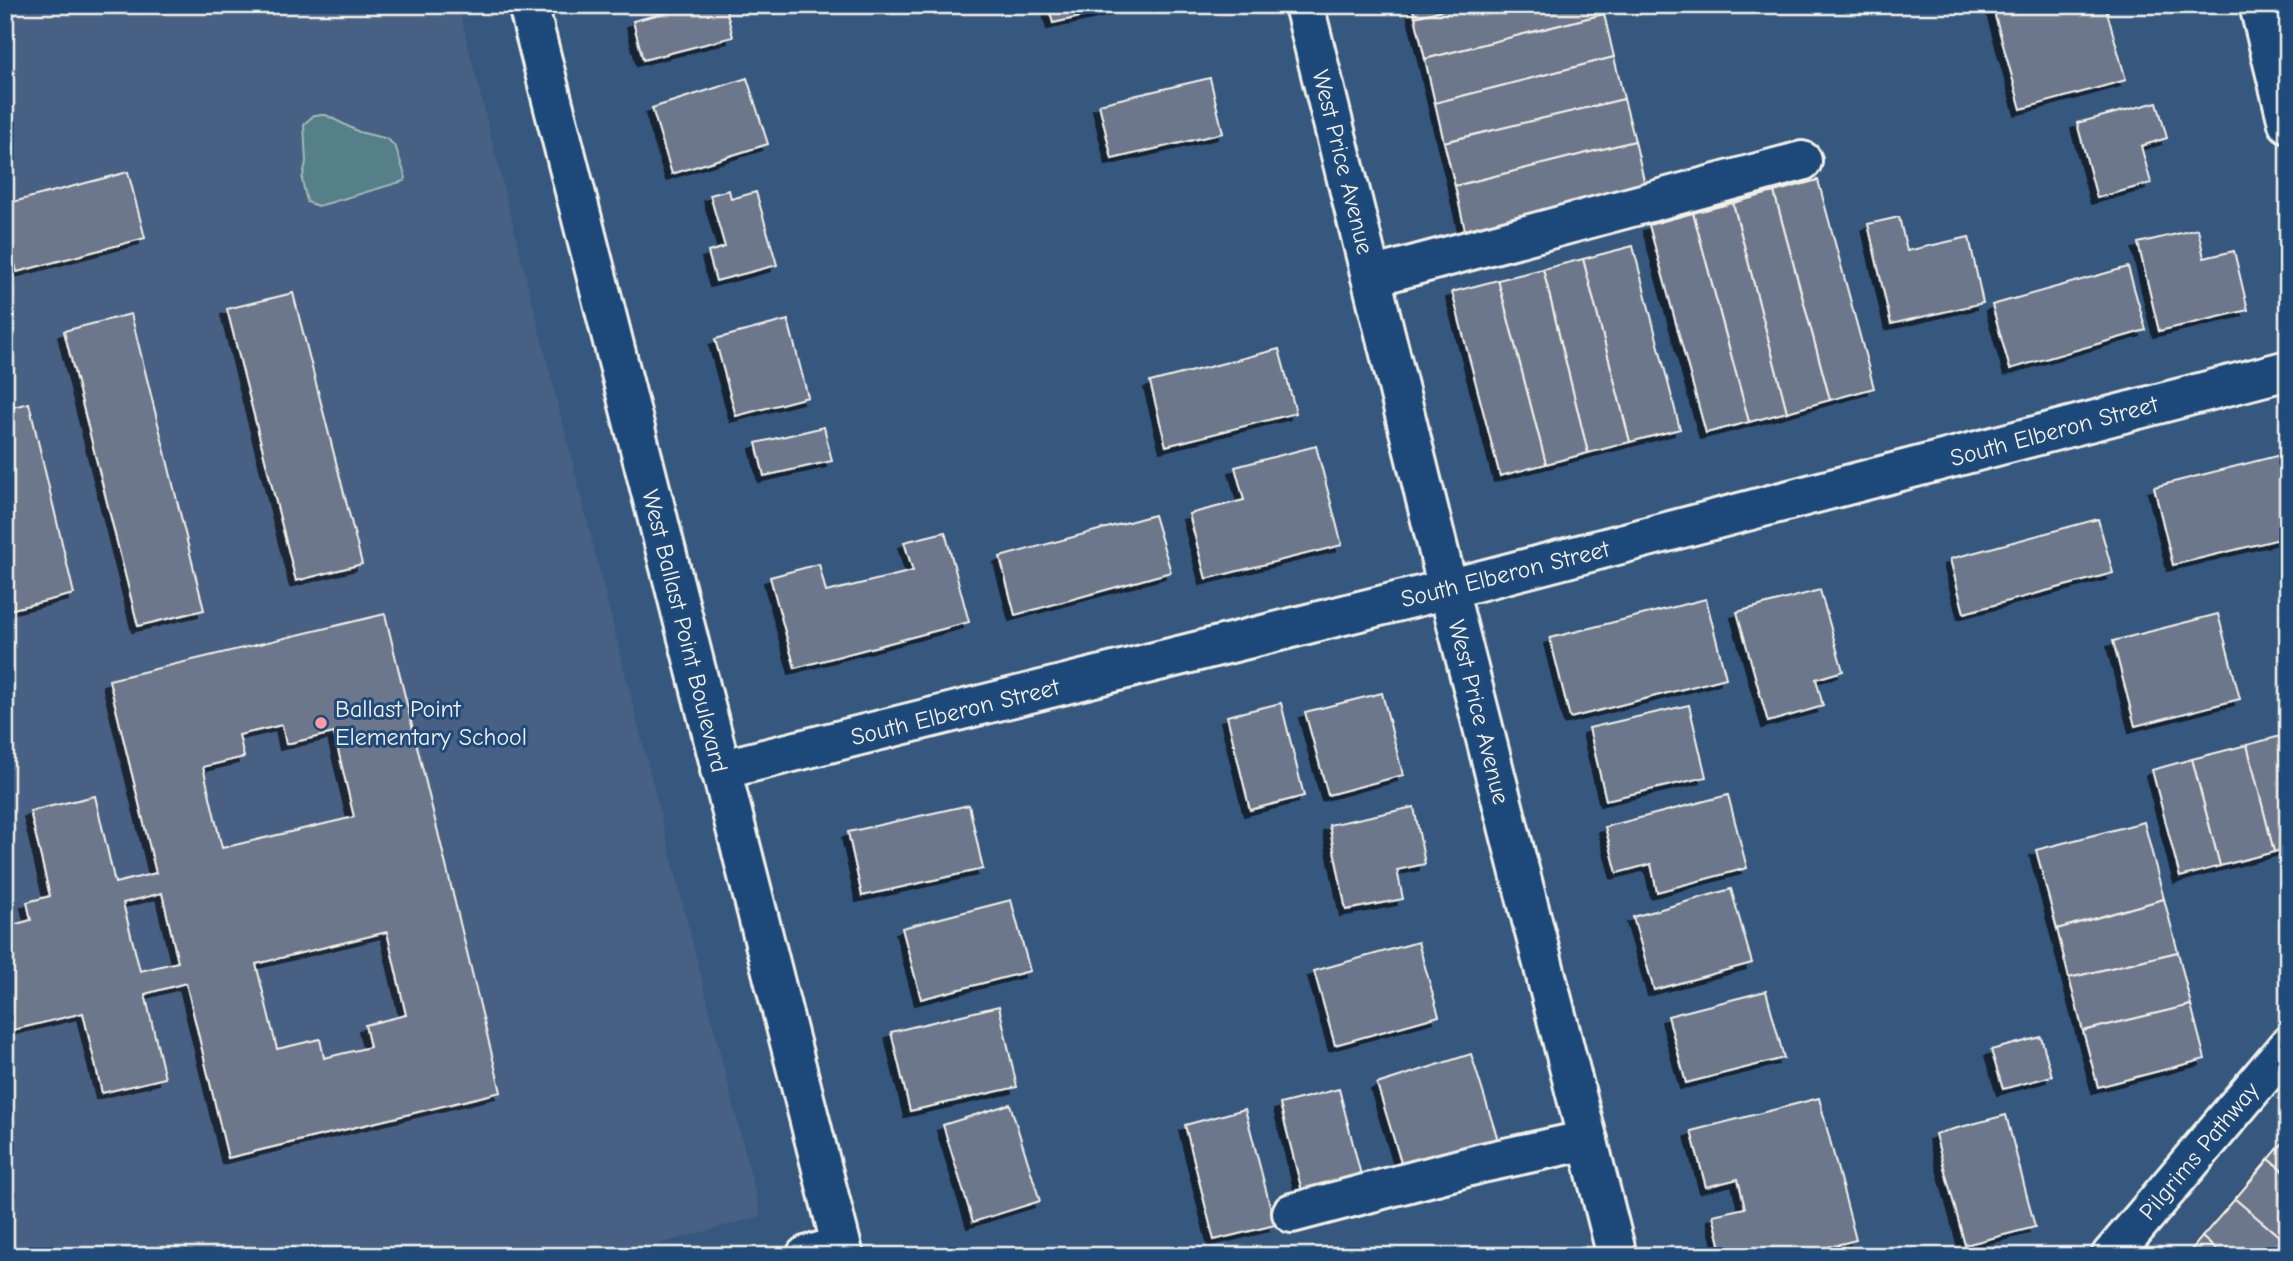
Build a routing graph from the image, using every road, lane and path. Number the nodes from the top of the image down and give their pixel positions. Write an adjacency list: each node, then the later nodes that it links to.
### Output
1 (528, 5): 9 (street, West Ballast Point Boulevard)
2 (1304, 5): 6 (street, West Price Avenue)
3 (2259, 5): 4 (street)
4 (2288, 123)
5 (1802, 161): 6 (street)
6 (1371, 277): 8 (street, West Price Avenue)
7 (2288, 370): 8 (street, South Elberon Street)
8 (1448, 589): 9 (street, South Elberon Street); 11 (street, West Price Avenue)
9 (720, 770): 13 (street, West Ballast Point Boulevard)
10 (2288, 1046): 15 (street, Pilgrims Pathway)
11 (1588, 1140): 12 (street); 14 (street, West Price Avenue)
12 (1292, 1213)
13 (830, 1252)
14 (1617, 1256)
15 (2111, 1256)

